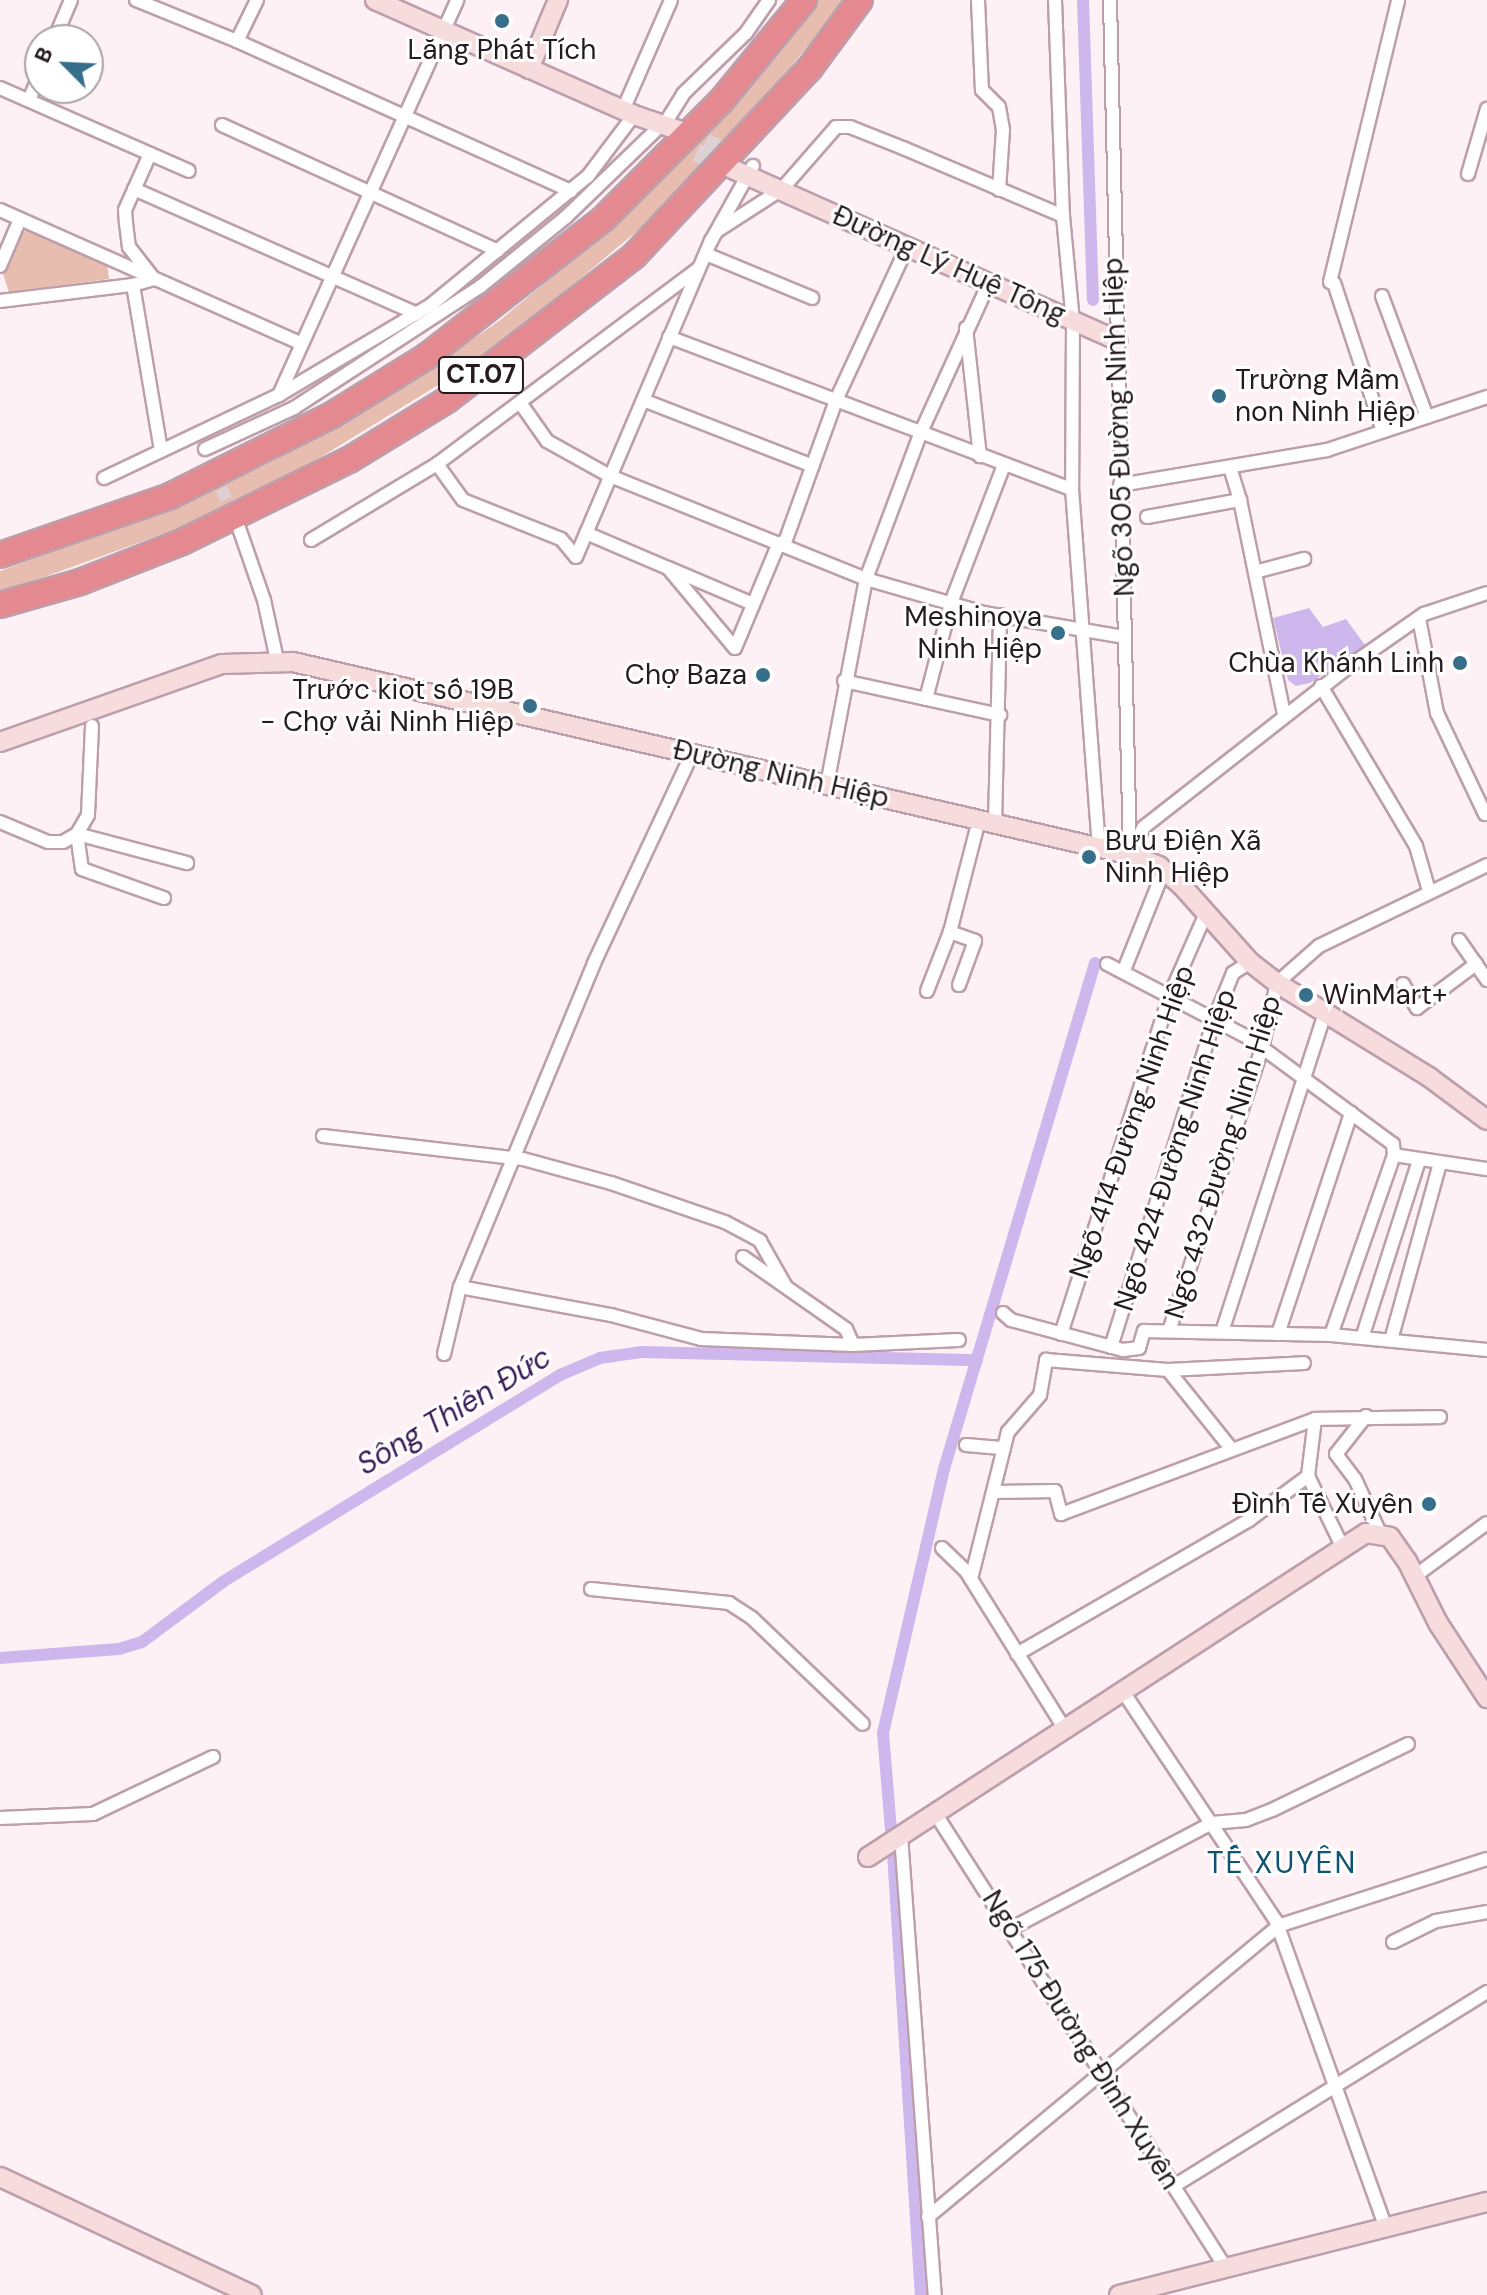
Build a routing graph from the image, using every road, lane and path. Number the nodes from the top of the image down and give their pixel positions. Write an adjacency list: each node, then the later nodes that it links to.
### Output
1 (71, 0): 15 (street)
2 (136, 0): 17 (street)
3 (257, 0): 17 (street)
4 (375, 0): 16 (main road)
5 (457, 0): 16 (street)
6 (558, 0): 18 (main road)
7 (671, 0): 23 (street)
8 (769, 0): 26 (street)
9 (804, 0): 87 (highway, CT.07)
10 (860, 0): 95 (highway, CT.07)
11 (978, 0): 33 (street)
12 (1055, 0): 37 (street)
13 (1110, 0): 58 (street, Ngõ 305 Đường Ninh Hiệp)
14 (1398, 0): 66 (street)
15 (61, 24)
16 (442, 32): 18 (main road); 24 (street)
17 (237, 41): 24 (street)
18 (529, 69): 23 (main road)
19 (0, 88): 20 (street)
20 (24, 98)
21 (38, 104): 27 (street)
22 (1487, 109): 30 (street)
23 (628, 112): 26 (main road); 35 (street)
24 (407, 114): 34 (street); 35 (street)
25 (222, 125): 34 (street)
26 (668, 132): 69 (street)
27 (150, 154): 29 (street); 31 (street)
28 (742, 167): 32 (main road, Đường Lý Huệ Tông); 39 (street)
29 (189, 171)
30 (1468, 174)
31 (134, 189): 46 (street); 47 (street)
32 (782, 189): 33 (street); 39 (street); 40 (main road, Đường Lý Huệ Tông)
33 (999, 190): 37 (street)
34 (372, 191): 41 (street); 46 (street)
35 (571, 191): 41 (street)
36 (0, 210): 38 (street)
37 (1063, 216): 55 (street)
38 (20, 219): 43 (street); 44 (street)
39 (717, 231): 42 (street)
40 (908, 245): 48 (main road, Đường Lý Huệ Tông); 62 (street)
41 (498, 251): 54 (street)
42 (706, 254): 45 (street); 52 (street)
43 (109, 257): 47 (street); 50 (street)
44 (0, 266)
45 (700, 267): 57 (street); 64 (street)
46 (335, 274): 54 (street); 59 (street)
47 (154, 279): 49 (street); 59 (street)
48 (989, 283): 55 (main road, Đường Lý Huệ Tông); 56 (street)
49 (133, 285): 50 (street); 70 (street)
50 (100, 289): 53 (street)
51 (1382, 296): 65 (street)
52 (812, 298)
53 (0, 301)
54 (417, 314): 60 (street)
55 (1073, 321): 58 (main road, Đường Lý Huệ Tông); 80 (street)
56 (966, 327): 67 (street); 71 (street)
57 (669, 337): 62 (street); 63 (street)
58 (1117, 340): 79 (street, Ngõ 305 Đường Ninh Hiệp)
59 (302, 344): 60 (street)
60 (279, 395): 68 (street)
61 (1487, 397): 65 (street)
62 (837, 398): 67 (street); 75 (street)
63 (643, 400): 75 (street); 77 (street)
64 (521, 404): 73 (street); 77 (street)
65 (1427, 417): 66 (street)
66 (1383, 431): 76 (street)
67 (921, 432): 71 (street); 91 (street)
68 (198, 433): 69 (street); 70 (street)
69 (205, 449): 72 (street)
70 (161, 451): 78 (street)
71 (980, 456): 74 (street)
72 (211, 463)
73 (437, 464): 84 (street); 85 (street)
74 (1004, 465): 80 (street); 93 (street)
75 (813, 466): 86 (street)
76 (1230, 467): 79 (street); 81 (street)
77 (610, 476): 84 (street); 86 (street)
78 (104, 478)
79 (1120, 485): 99 (street, Ngõ 305 Đường Ninh Hiệp)
80 (1072, 489): 98 (street)
81 (1240, 500): 82 (street); 90 (street)
82 (1147, 517)
83 (239, 528): 100 (street)
84 (586, 533): 89 (street)
85 (311, 540)
86 (782, 544): 91 (street); 94 (street)
87 (0, 555)
88 (1304, 559): 90 (street)
89 (668, 568): 94 (street); 94 (street)
90 (1255, 572): 104 (street)
91 (866, 579): 93 (street); 101 (street)
92 (1487, 593): 97 (street)
93 (951, 603): 96 (street); 103 (street)
94 (753, 604)
95 (0, 605)
96 (1000, 615): 98 (street); 105 (street)
97 (1419, 618): 102 (street); 110 (street)
98 (1087, 630): 99 (street); 114 (street)
99 (1125, 637): 115 (street, Ngõ 305 Đường Ninh Hiệp)
100 (277, 660): 107 (main road, Đường Ninh Hiệp); 108 (main road, Đường Ninh Hiệp)
101 (844, 681): 103 (street); 109 (street)
102 (1321, 686): 104 (street); 119 (street)
103 (926, 699): 105 (street)
104 (1284, 714): 115 (street)
105 (1000, 715): 112 (street)
106 (92, 726): 113 (street)
107 (0, 742)
108 (692, 754): 109 (main road, Đường Ninh Hiệp); 142 (street)
109 (827, 785): 112 (main road, Đường Ninh Hiệp)
110 (1485, 814)
111 (0, 822): 113 (street)
112 (987, 822): 114 (main road, Đường Ninh Hiệp); 122 (street)
113 (77, 834): 116 (street); 120 (street)
114 (1099, 847): 115 (main road, Đường Ninh Hiệp)
115 (1130, 854): 118 (main road, Đường Ninh Hiệp)
116 (187, 863)
117 (1487, 865): 119 (street)
118 (1164, 870): 121 (main road, Đường Ninh Hiệp); 127 (street)
119 (1429, 891): 129 (street)
120 (164, 898)
121 (1207, 911): 124 (main road, Đường Ninh Hiệp); 133 (street, Ngõ 414 Đường Ninh Hiệp)
122 (950, 932): 131 (street); 132 (street)
123 (1459, 940): 126 (street)
124 (1250, 962): 129 (main road, Đường Ninh Hiệp); 135 (street, Ngõ 424 Đường Ninh Hiệp)
125 (1107, 964): 127 (street)
126 (1476, 964): 128 (street); 130 (street)
127 (1124, 970): 133 (street)
128 (1487, 980)
129 (1277, 983): 134 (main road, Đường Ninh Hiệp); 136 (street, Ngõ 432 Đường Ninh Hiệp)
130 (1403, 984)
131 (959, 985)
132 (927, 991)
133 (1170, 995): 135 (street); 152 (street, Ngõ 414 Đường Ninh Hiệp)
134 (1325, 1014): 137 (street); 139 (main road, Đường Ninh Hiệp)
135 (1214, 1020): 136 (street); 159 (street, Ngõ 424 Đường Ninh Hiệp)
136 (1262, 1048): 137 (street); 150 (street, Ngõ 432 Đường Ninh Hiệp)
137 (1306, 1080): 138 (street); 151 (street)
138 (1351, 1113): 141 (street); 153 (street)
139 (1487, 1120)
140 (323, 1136): 142 (street)
141 (1394, 1155): 143 (street); 154 (street)
142 (514, 1158): 147 (street); 148 (street)
143 (1419, 1160): 144 (street); 155 (street)
144 (1440, 1163): 145 (street); 157 (street)
145 (1487, 1169)
146 (743, 1257): 147 (street)
147 (785, 1285): 158 (street)
148 (460, 1287): 158 (street); 161 (street)
149 (1003, 1313): 152 (street)
150 (1169, 1331): 151 (street); 159 (street)
151 (1222, 1332): 153 (street)
152 (1061, 1334): 159 (street)
153 (1278, 1334): 154 (street)
154 (1331, 1335): 155 (street)
155 (1362, 1338): 157 (street)
156 (959, 1340): 158 (street)
157 (1391, 1340): 160 (street)
158 (853, 1345)
159 (1111, 1347)
160 (1487, 1350)
161 (444, 1354)
162 (1304, 1363): 163 (street)
163 (1168, 1370): 168 (street); 169 (street)
164 (1366, 1416): 165 (street); 166 (street); 173 (street)
165 (1440, 1417)
166 (1315, 1419): 168 (street); 170 (street)
167 (966, 1445): 169 (street)
168 (1230, 1447): 171 (street)
169 (1004, 1448): 171 (street)
170 (1308, 1476): 175 (street); 179 (street)
171 (995, 1492): 177 (street)
172 (1487, 1523): 176 (street)
173 (1380, 1533): 175 (main road); 176 (main road)
174 (942, 1548): 177 (street)
175 (1343, 1548): 180 (main road)
176 (1415, 1576): 181 (main road)
177 (971, 1579): 179 (street)
178 (591, 1589): 182 (street)
179 (1017, 1654): 183 (street)
180 (1122, 1690): 183 (main road); 188 (street)
181 (1487, 1698)
182 (863, 1724)
183 (1064, 1728): 186 (main road)
184 (1408, 1744): 188 (street)
185 (213, 1757): 187 (street)
186 (935, 1813): 189 (main road); 194 (street, Ngõ 175 Đường Đình Xuyên)
187 (0, 1818)
188 (1212, 1823): 193 (street); 194 (street)
189 (901, 1836): 190 (main road); 202 (street)
190 (868, 1857)
191 (1487, 1859): 193 (street)
192 (1487, 1912): 195 (street)
193 (1278, 1926): 197 (street); 198 (street)
194 (1012, 1928): 197 (street, Ngõ 175 Đường Đình Xuyên)
195 (1393, 1942)
196 (1487, 1992): 198 (street)
197 (1101, 2072): 200 (street, Ngõ 175 Đường Đình Xuyên); 202 (street)
198 (1337, 2086): 200 (street); 203 (street)
199 (0, 2177): 205 (main road)
200 (1174, 2186): 204 (street, Ngõ 175 Đường Đình Xuyên)
201 (1487, 2202): 203 (main road)
202 (928, 2217): 206 (street)
203 (1386, 2229): 204 (main road)
204 (1226, 2268): 207 (main road)
205 (252, 2295)
206 (935, 2295)
207 (1119, 2295)

